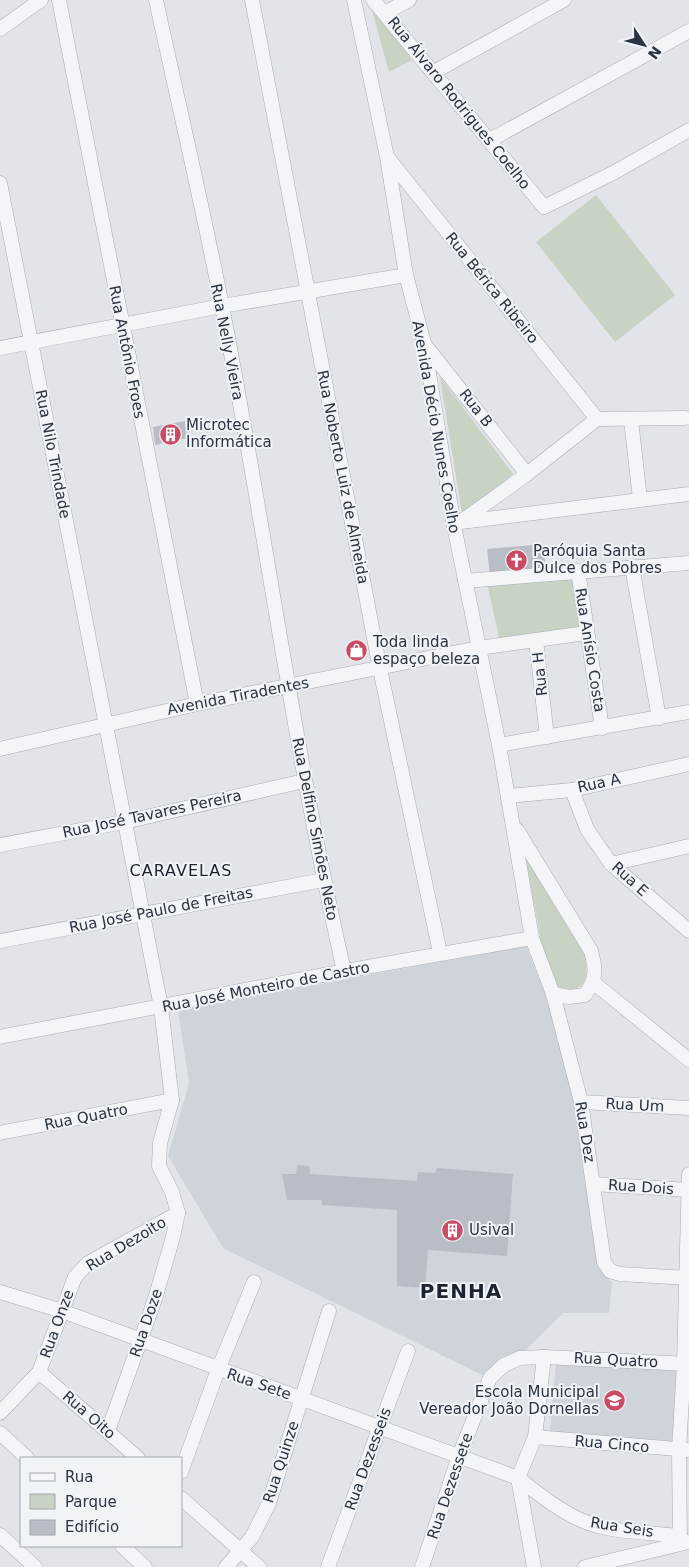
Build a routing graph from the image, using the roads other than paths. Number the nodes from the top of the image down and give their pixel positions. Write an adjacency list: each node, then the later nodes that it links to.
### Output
1 (40, 0): 10 (street)
2 (59, 0): 20 (street, Rua Antônio Froes)
3 (156, 0): 19 (street, Rua Nelly Vieira)
4 (252, 0): 18 (street, Rua Noberto Luiz de Almeida)
5 (354, 0): 15 (street, Avenida Décio Nunes Coelho)
6 (373, 0): 9 (street, Rua Álvaro Rodrigues Coelho)
7 (409, 0): 9 (street)
8 (564, 0): 12 (street)
9 (385, 14): 12 (street, Rua Álvaro Rodrigues Coelho)
10 (0, 29)
11 (689, 31): 14 (street)
12 (434, 72): 14 (street, Rua Álvaro Rodrigues Coelho)
13 (689, 130): 14 (street, Rua Álvaro Rodrigues Coelho)
14 (490, 140)
15 (387, 157): 17 (street, Avenida Décio Nunes Coelho); 25 (street, Rua Bérica Ribeiro)
16 (0, 182): 21 (street, Rua Nilo Trindade)
17 (406, 275): 18 (street); 22 (street, Avenida Décio Nunes Coelho)
18 (308, 291): 19 (street); 38 (street, Rua Noberto Luiz de Almeida)
19 (222, 306): 20 (street); 39 (street, Rua Nelly Vieira)
20 (122, 326): 21 (street); 40 (street, Rua Antônio Froes)
21 (32, 343): 23 (street); 43 (street, Rua Nilo Trindade)
22 (424, 343): 27 (street, Rua B); 30 (street, Avenida Décio Nunes Coelho)
23 (0, 348)
24 (685, 418): 26 (street)
25 (597, 419): 26 (street); 27 (street)
26 (630, 420): 29 (street)
27 (527, 474): 30 (street)
28 (689, 494): 29 (street)
29 (640, 499): 30 (street)
30 (458, 524): 34 (street, Avenida Décio Nunes Coelho)
31 (689, 563): 32 (street)
32 (632, 567): 33 (street); 42 (street)
33 (578, 571): 34 (street); 35 (street, Rua Anísio Costa)
34 (465, 581): 37 (street, Avenida Décio Nunes Coelho)
35 (586, 633): 36 (street); 44 (street, Rua Anísio Costa)
36 (536, 640): 37 (street, Rua H); 45 (street, Rua H)
37 (478, 648): 38 (street, Avenida Tiradentes); 46 (street, Avenida Décio Nunes Coelho)
38 (380, 669): 39 (street, Avenida Tiradentes); 62 (street, Rua Noberto Luiz de Almeida)
39 (289, 686): 40 (street, Avenida Tiradentes); 49 (street, Rua Delfino Simões Neto)
40 (197, 704): 43 (street, Avenida Tiradentes)
41 (689, 712): 42 (street)
42 (660, 718): 44 (street)
43 (106, 725): 47 (street, Avenida Tiradentes); 52 (street, Rua Nilo Trindade)
44 (602, 728): 45 (street)
45 (547, 737): 46 (street)
46 (499, 745): 51 (street, Avenida Décio Nunes Coelho)
47 (0, 748)
48 (689, 764): 50 (street, Rua A)
49 (304, 781): 52 (street, Rua José Tavares Pereira); 57 (street, Rua Delfino Simões Neto)
50 (572, 790): 51 (street, Rua A); 56 (street, Rua E)
51 (508, 796): 53 (street, Avenida Décio Nunes Coelho)
52 (124, 822): 54 (street, Rua José Tavares Pereira); 58 (street, Rua Nilo Trindade)
53 (513, 824): 60 (street, Avenida Décio Nunes Coelho); 64 (street)
54 (0, 845)
55 (689, 846): 56 (street)
56 (611, 864): 59 (street, Rua E)
57 (323, 880): 58 (street, Rua José Paulo de Freitas); 63 (street, Rua Delfino Simões Neto)
58 (142, 912): 61 (street, Rua José Paulo de Freitas); 66 (street, Rua Nilo Trindade)
59 (686, 925)
60 (532, 938): 62 (street, Rua José Monteiro de Castro); 65 (street, Rua Dez)
61 (0, 941)
62 (440, 953): 63 (street, Rua José Monteiro de Castro)
63 (344, 971): 66 (street, Rua José Monteiro de Castro)
64 (594, 983): 65 (street); 68 (street)
65 (553, 994): 70 (street, Rua Dez)
66 (161, 1008): 67 (street, Rua José Monteiro de Castro); 69 (street, Rua Nilo Trindade)
67 (0, 1037)
68 (689, 1060)
69 (172, 1100): 72 (street, Rua Quatro); 76 (street)
70 (581, 1102): 71 (street, Rua Um); 74 (street, Rua Dez)
71 (689, 1108)
72 (0, 1133)
73 (689, 1174): 75 (street)
74 (593, 1184): 75 (street, Rua Dois); 78 (street, Rua Dez)
75 (688, 1190): 78 (street)
76 (178, 1213): 77 (street, Rua Dezoito); 83 (street, Rua Doze)
77 (75, 1277): 81 (street, Rua Onze)
78 (687, 1278): 86 (street)
79 (254, 1282): 87 (street)
80 (0, 1292): 81 (street, Rua Sete)
81 (62, 1311): 83 (street, Rua Sete); 88 (street, Rua Onze)
82 (330, 1311): 89 (street, Rua Quinze)
83 (140, 1340): 87 (street, Rua Sete); 92 (street, Rua Doze)
84 (408, 1351): 91 (street, Rua Dezesseis)
85 (544, 1357): 86 (street, Rua Quatro); 94 (street); 96 (street, Rua Dezessete)
86 (686, 1364): 95 (street)
87 (218, 1370): 89 (street, Rua Sete); 99 (street)
88 (40, 1372): 90 (street); 92 (street, Rua Oito)
89 (301, 1399): 91 (street, Rua Sete); 105 (street, Rua Quinze)
90 (0, 1413)
91 (380, 1429): 96 (street, Rua Sete); 110 (street, Rua Dezesseis)
92 (108, 1431): 98 (street, Rua Oito)
93 (0, 1433): 97 (street)
94 (535, 1437): 95 (street, Rua Cinco); 100 (street)
95 (684, 1450): 103 (street)
96 (459, 1456): 100 (street, Rua Sete); 111 (street, Rua Dezessete)
97 (26, 1457)
98 (137, 1457)
99 (182, 1469)
100 (518, 1478): 103 (street, Rua Seis); 112 (street)
101 (182, 1499): 105 (street)
102 (0, 1535): 106 (street)
103 (683, 1541): 113 (street)
104 (123, 1547): 107 (street)
105 (240, 1551): 108 (street, Rua Quinze); 109 (street)
106 (31, 1566)
107 (145, 1567)
108 (226, 1567)
109 (259, 1567)
110 (328, 1567)
111 (422, 1567)
112 (534, 1567)
113 (585, 1567)

